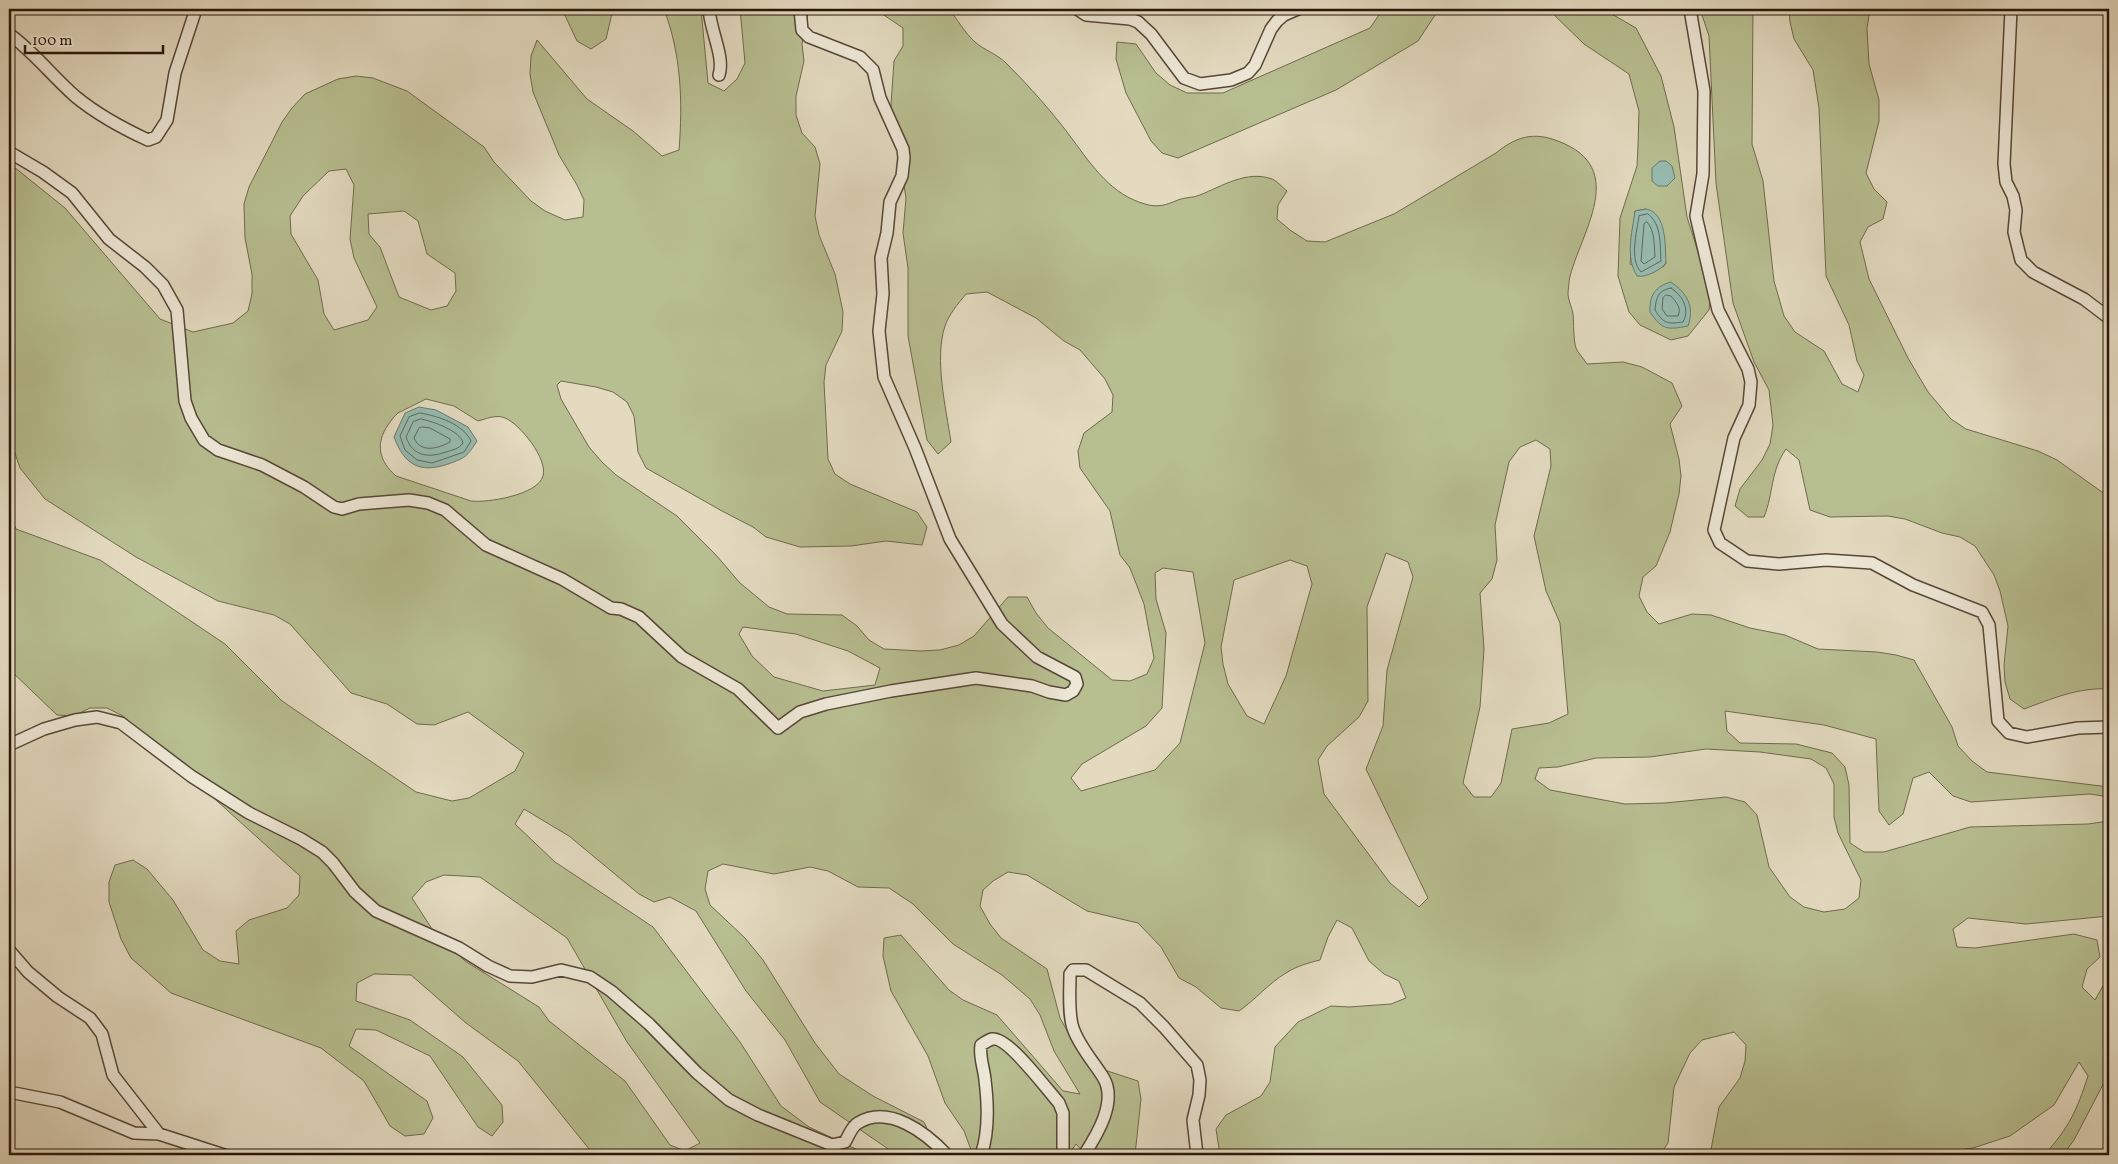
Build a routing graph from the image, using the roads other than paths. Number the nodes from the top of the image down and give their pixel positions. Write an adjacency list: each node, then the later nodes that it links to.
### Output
1 (196, 9): 8 (street)
2 (710, 9): 9 (street)
3 (800, 9): 10 (street)
4 (1076, 9): 5 (street)
5 (1298, 9)
6 (1690, 9): 12 (street)
7 (2011, 9): 11 (street)
8 (9, 34)
9 (718, 75)
10 (9, 152)
11 (2109, 318)
12 (2109, 727)
13 (9, 745): 18 (street)
14 (9, 950): 16 (street)
15 (9, 1092): 16 (street)
16 (159, 1134): 17 (street)
17 (224, 1155)
18 (947, 1155)
19 (981, 1155): 20 (street)
20 (1065, 1155)
21 (1084, 1155): 22 (street)
22 (1197, 1155)

